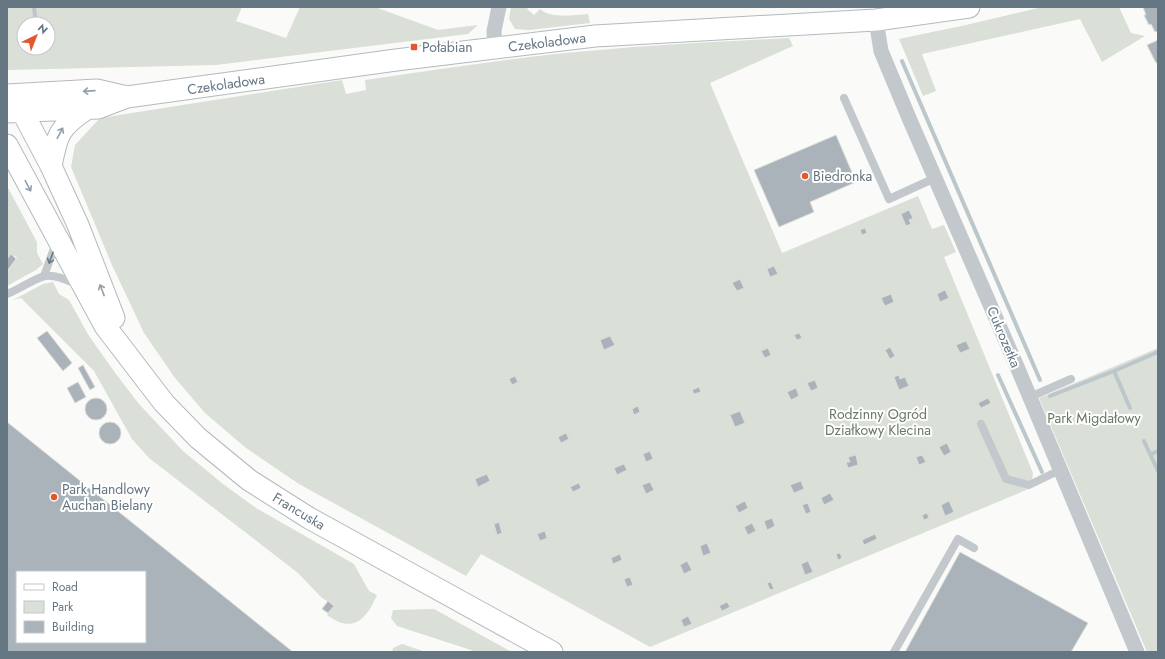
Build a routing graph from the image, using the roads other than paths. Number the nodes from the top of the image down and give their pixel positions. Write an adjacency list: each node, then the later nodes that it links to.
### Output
1 (499, 7): 4 (street)
2 (969, 7): 3 (street, Czekoladowa)
3 (876, 20): 4 (street, Czekoladowa); 12 (street, Cukrozetka)
4 (495, 48): 6 (street, Czekoladowa)
5 (7, 95): 6 (street, Czekoladowa, one-way to 5); 9 (street)
6 (127, 97): 8 (street, Czekoladowa)
7 (844, 98): 12 (lane)
8 (85, 110): 9 (street, Czekoladowa); 11 (street, one-way to 8)
9 (15, 111): 11 (street)
10 (7, 145): 13 (street, Francuska, one-way to 13)
11 (51, 166): 17 (street, one-way to 11)
12 (934, 178): 19 (street, Cukrozetka)
13 (58, 240): 14 (lane, one-way to 14); 15 (street, Francuska)
14 (44, 276): 15 (lane); 16 (lane)
15 (83, 287): 17 (street, Francuska)
16 (7, 294)
17 (126, 353): 23 (street, Francuska)
18 (1070, 379): 19 (lane)
19 (1030, 397): 21 (street, Cukrozetka)
20 (981, 424): 21 (lane)
21 (1060, 470): 25 (street, Cukrozetka)
22 (974, 548): 24 (lane)
23 (552, 652)
24 (894, 652)
25 (1137, 652)

